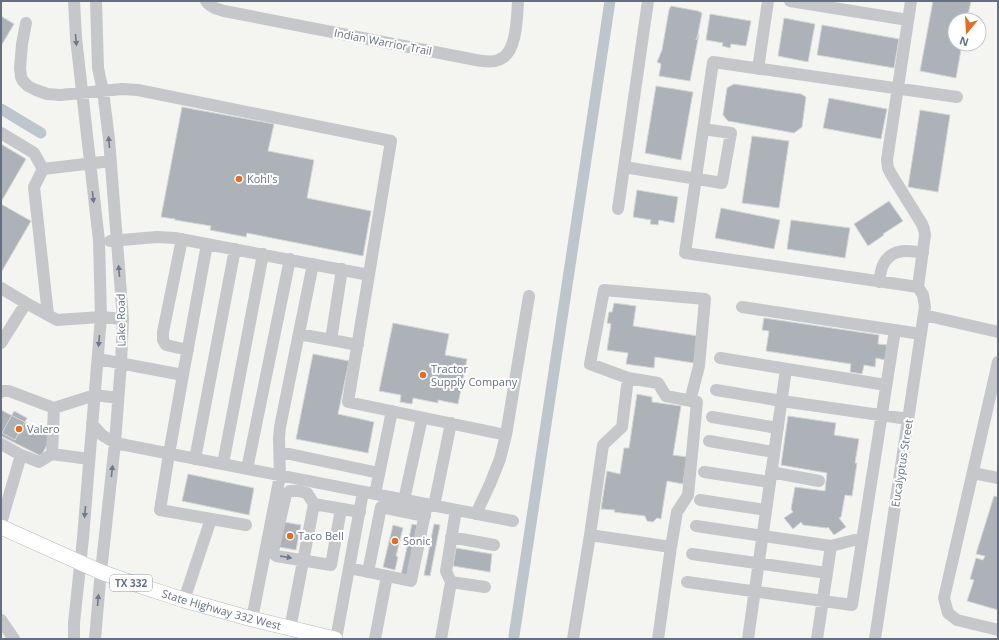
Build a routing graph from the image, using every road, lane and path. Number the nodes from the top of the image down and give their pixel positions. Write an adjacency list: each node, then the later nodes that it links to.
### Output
1 (74, 1): 13 (street, Lake Road, one-way to 13)
2 (96, 1): 14 (street, Lake Road)
3 (206, 1): 4 (street, Indian Warrior Trail)
4 (518, 1)
5 (648, 1): 20 (street)
6 (768, 1): 11 (street)
7 (790, 1): 9 (street)
8 (911, 1): 9 (street)
9 (908, 20): 12 (street)
10 (26, 23): 13 (street)
11 (758, 69): 12 (street); 16 (street)
12 (898, 89): 15 (street); 29 (street)
13 (82, 92): 14 (street); 19 (street, Lake Road)
14 (103, 92): 18 (street, Lake Road, one-way to 14); 34 (street)
15 (957, 97)
16 (703, 129): 22 (street); 22 (street)
17 (1, 134): 21 (street)
18 (111, 161): 19 (street); 26 (street, Lake Road)
19 (90, 164): 21 (street); 25 (street, Lake Road, one-way to 25)
20 (624, 168): 22 (street); 23 (street)
21 (43, 169): 41 (street)
22 (696, 179): 35 (street)
23 (618, 209)
24 (182, 239): 26 (street); 27 (street); 52 (street)
25 (98, 241): 26 (street); 43 (street, Lake Road)
26 (117, 241): 44 (street, Lake Road, one-way to 26)
27 (207, 244): 28 (street); 52 (street)
28 (235, 249): 30 (street); 86 (street)
29 (923, 252): 35 (street); 36 (street)
30 (264, 254): 31 (street); 87 (street)
31 (290, 259): 32 (street); 88 (street)
32 (313, 264): 33 (street); 47 (street)
33 (342, 269): 34 (street); 49 (street)
34 (369, 275): 51 (street)
35 (879, 282): 36 (street)
36 (918, 287): 42 (street, Eucalyptus Street)
37 (1, 288): 39 (street)
38 (530, 296): 76 (street)
39 (26, 303): 41 (street); 50 (street)
40 (742, 307): 45 (street)
41 (48, 315): 43 (street)
42 (924, 315): 46 (street); 48 (street, Eucalyptus Street)
43 (101, 317): 44 (street); 54 (street, Lake Road, one-way to 54)
44 (123, 319): 56 (street, Lake Road)
45 (895, 330): 48 (street); 60 (street)
46 (998, 332)
47 (299, 334): 49 (street); 80 (street)
48 (921, 334): 72 (street, Eucalyptus Street)
49 (331, 340): 51 (street)
50 (1, 343)
51 (358, 345): 68 (street)
52 (188, 350): 58 (street)
53 (720, 358): 57 (street)
54 (98, 359): 56 (street); 63 (street, Lake Road)
55 (998, 362): 90 (street)
56 (121, 363): 58 (street); 64 (street, Lake Road)
57 (786, 369): 60 (street); 66 (street)
58 (183, 375): 83 (street)
59 (628, 378): 65 (street); 65 (street); 112 (street)
60 (886, 385): 69 (street)
61 (716, 390): 66 (street)
62 (1, 392): 67 (street)
63 (95, 395): 64 (street); 67 (street); 73 (street, Lake Road)
64 (118, 398): 78 (street, Lake Road)
65 (690, 401): 118 (street)
66 (782, 401): 69 (street); 75 (street)
67 (54, 408): 82 (street)
68 (392, 411): 71 (street); 91 (street)
69 (882, 415): 72 (street); 115 (street)
70 (712, 417): 75 (street)
71 (422, 418): 74 (street); 97 (street)
72 (908, 419): 148 (street, Eucalyptus Street)
73 (92, 424): 78 (street); 85 (street, Lake Road)
74 (451, 424): 76 (street); 101 (street)
75 (778, 428): 81 (street)
76 (506, 435): 105 (street)
77 (709, 441): 81 (street)
78 (115, 443): 83 (street); 124 (street, Lake Road, one-way to 78)
79 (1, 444): 84 (street)
80 (280, 452): 91 (street); 92 (street)
81 (774, 452): 93 (street)
82 (52, 454): 84 (street); 85 (street)
83 (169, 454): 86 (street); 106 (street)
84 (21, 455): 108 (street)
85 (89, 459): 121 (street, Lake Road, one-way to 121)
86 (195, 459): 87 (street)
87 (222, 464): 88 (street)
88 (247, 469): 92 (street)
89 (704, 472): 93 (street)
90 (973, 472): 94 (street); 137 (street)
91 (379, 473): 96 (street)
92 (280, 476): 96 (street); 134 (street)
93 (771, 477): 95 (street); 103 (street)
94 (998, 478)
95 (819, 481)
96 (369, 493): 97 (street); 104 (street)
97 (404, 500): 101 (street)
98 (700, 500): 103 (street)
99 (314, 504): 100 (street); 120 (street); 120 (street, one-way to 120)
100 (341, 509): 104 (street); 120 (street)
101 (428, 509): 102 (street); 125 (street); 127 (street)
102 (456, 510): 105 (street); 114 (street)
103 (766, 510): 113 (street)
104 (360, 512): 123 (street)
105 (476, 514): 107 (street)
106 (211, 519): 109 (street); 132 (street)
107 (513, 521)
108 (1, 523)
109 (246, 525)
110 (696, 526): 113 (street)
111 (1, 527): 121 (main road, State Highway 332 West / TX 332)
112 (590, 535): 118 (street); 144 (street)
113 (762, 536): 117 (street); 122 (street)
114 (452, 537): 116 (street); 128 (street)
115 (862, 538): 117 (street); 133 (street)
116 (494, 545)
117 (831, 546): 126 (street)
118 (671, 547): 145 (street)
119 (692, 554): 122 (street)
120 (303, 560): 136 (street)
121 (80, 562): 124 (main road, State Highway 332 West / TX 332); 139 (street, Lake Road)
122 (759, 564): 126 (street); 131 (street)
123 (349, 568): 125 (street); 141 (street)
124 (101, 572): 132 (main road, State Highway 332 West / TX 332); 140 (street, Lake Road, one-way to 124)
125 (368, 572): 127 (street)
126 (827, 573): 133 (street)
127 (387, 576): 142 (street)
128 (451, 582): 130 (street); 143 (street)
129 (687, 582): 131 (street)
130 (485, 586)
131 (755, 592): 133 (street); 146 (street)
132 (184, 600): 134 (main road, State Highway 332 West / TX 332)
133 (822, 601): 147 (street)
134 (252, 619): 136 (main road, State Highway 332 West / TX 332)
135 (1, 620): 138 (street)
136 (290, 629): 141 (main road, State Highway 332 West / TX 332)
137 (998, 630)
138 (14, 639)
139 (74, 639)
140 (95, 639)
141 (336, 639)
142 (375, 639)
143 (441, 639)
144 (573, 639)
145 (658, 639)
146 (748, 639)
147 (817, 639)
148 (875, 639)

